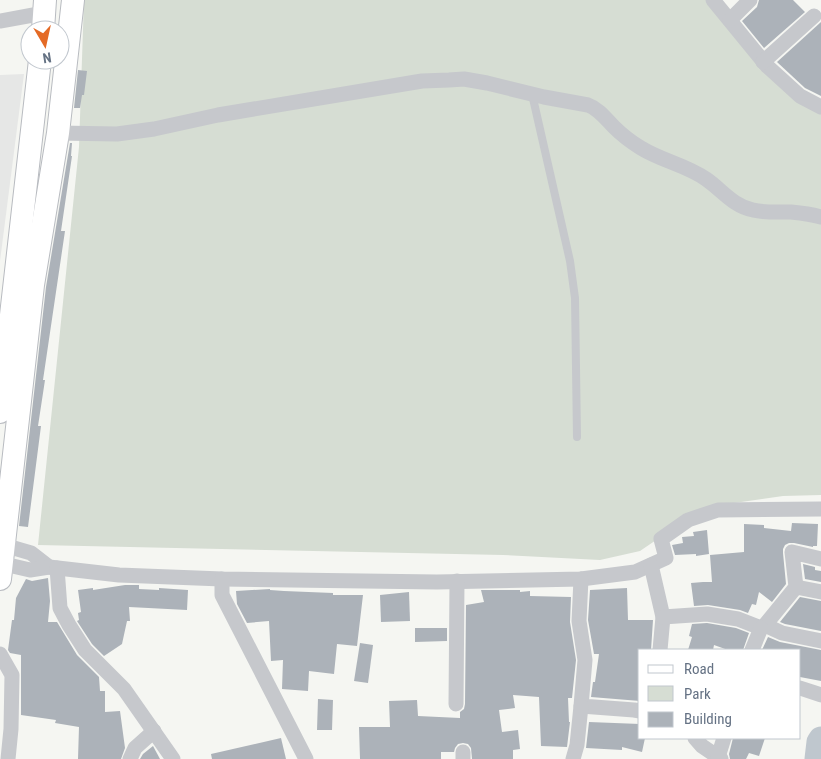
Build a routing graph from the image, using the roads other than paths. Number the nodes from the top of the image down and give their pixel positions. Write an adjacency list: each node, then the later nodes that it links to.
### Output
1 (73, 0): 12 (main road)
2 (714, 0): 6 (street)
3 (750, 0): 6 (street)
4 (44, 14): 7 (street)
5 (814, 16): 8 (street)
6 (730, 20): 8 (street)
7 (0, 21)
8 (764, 62): 11 (street)
9 (39, 70): 14 (main road)
10 (532, 94): 12 (street); 13 (street); 16 (lane)
11 (821, 107)
12 (58, 133): 19 (main road)
13 (821, 217)
14 (6, 312): 15 (main road)
15 (0, 412)
16 (577, 437)
17 (821, 509): 20 (street)
18 (821, 558): 25 (street)
19 (1, 559): 21 (street)
20 (651, 565): 23 (street); 27 (street)
21 (53, 568): 22 (street); 38 (street)
22 (222, 579): 24 (street); 45 (street)
23 (580, 579): 24 (street); 36 (street)
24 (457, 581): 35 (street)
25 (796, 587): 26 (street); 28 (street)
26 (821, 592)
27 (662, 618): 28 (street); 30 (street)
28 (763, 626): 29 (street); 31 (street)
29 (821, 641)
30 (660, 649)
31 (752, 649)
32 (0, 654): 42 (street)
33 (801, 688): 34 (street)
34 (821, 695)
35 (456, 704)
36 (582, 706): 37 (street); 46 (street)
37 (638, 711)
38 (154, 731): 43 (street); 44 (street)
39 (696, 739): 41 (street)
40 (724, 739): 41 (street)
41 (720, 758)
42 (8, 759)
43 (130, 759)
44 (173, 759)
45 (306, 759)
46 (573, 759)

